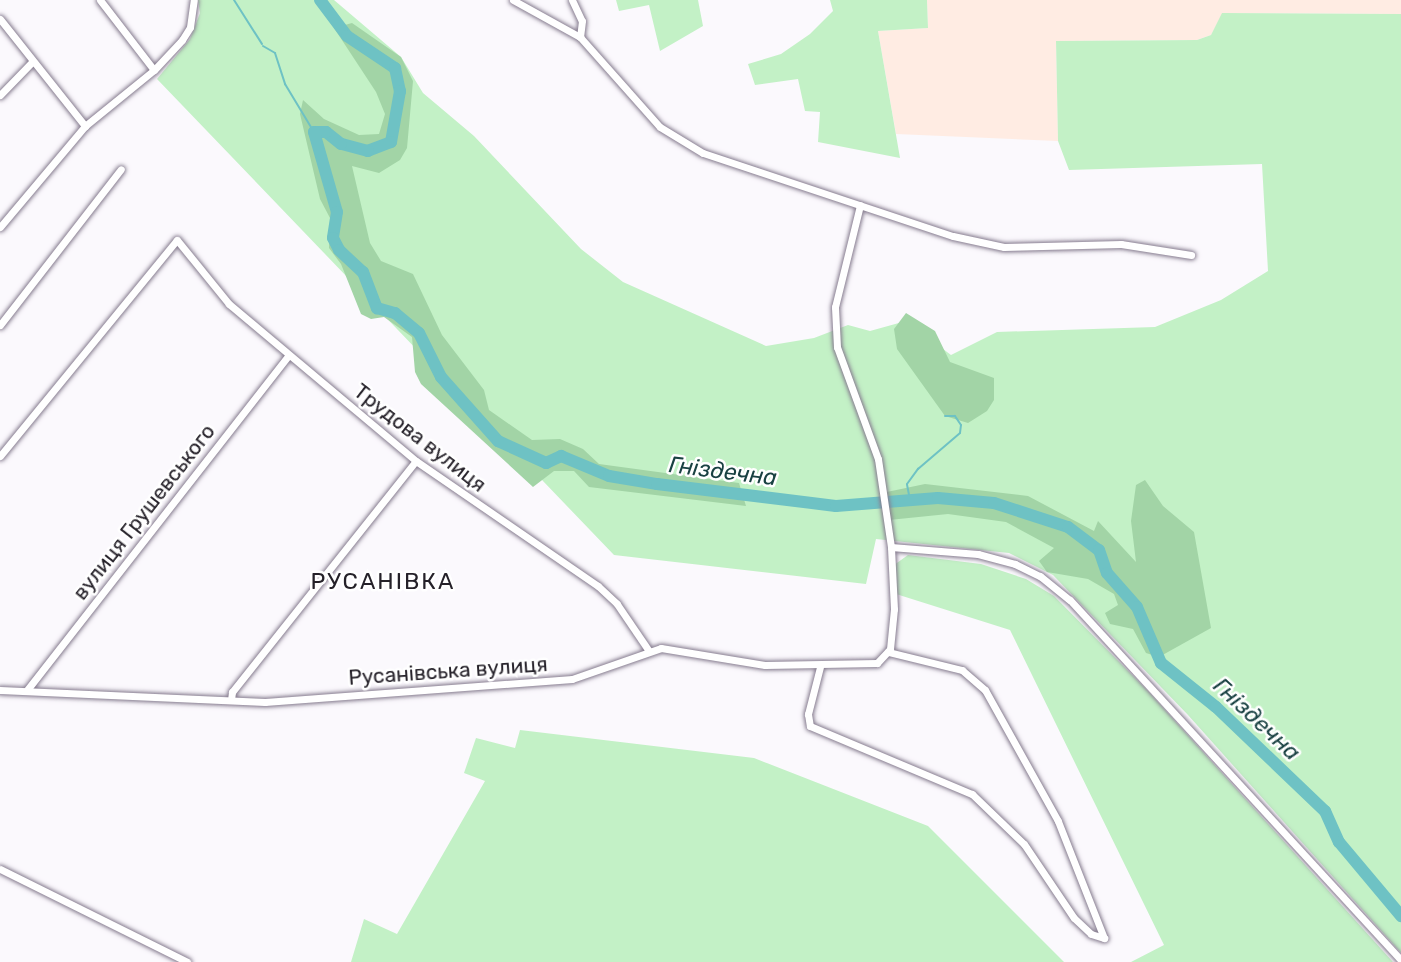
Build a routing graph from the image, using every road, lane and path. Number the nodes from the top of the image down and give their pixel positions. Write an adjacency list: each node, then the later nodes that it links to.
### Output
1 (100, 0): 8 (street)
2 (194, 0): 8 (street)
3 (513, 0): 6 (street)
4 (572, 0): 6 (street)
5 (0, 19): 7 (street)
6 (580, 37): 12 (street)
7 (33, 61): 9 (street); 10 (street)
8 (153, 70): 10 (street)
9 (0, 95)
10 (85, 126): 13 (street)
11 (121, 169): 15 (street)
12 (860, 205): 14 (street); 19 (street)
13 (0, 227)
14 (1191, 255)
15 (0, 325)
16 (289, 355): 17 (street, Трудова вулиця); 18 (street, Трудова вулиця); 24 (street, вулиця Грушевського)
17 (0, 456)
18 (416, 461): 20 (street, Трудова вулиця); 25 (street)
19 (891, 547): 21 (street); 27 (street)
20 (649, 651): 22 (street, Русанівська вулиця); 25 (street, Русанівська вулиця)
21 (888, 652): 22 (street, Русанівська вулиця); 22 (street)
22 (820, 667)
23 (0, 690): 24 (street, Русанівська вулиця)
24 (27, 690): 25 (street, Русанівська вулиця)
25 (231, 700)
26 (0, 869): 28 (street)
27 (1401, 960)
28 (187, 962)

